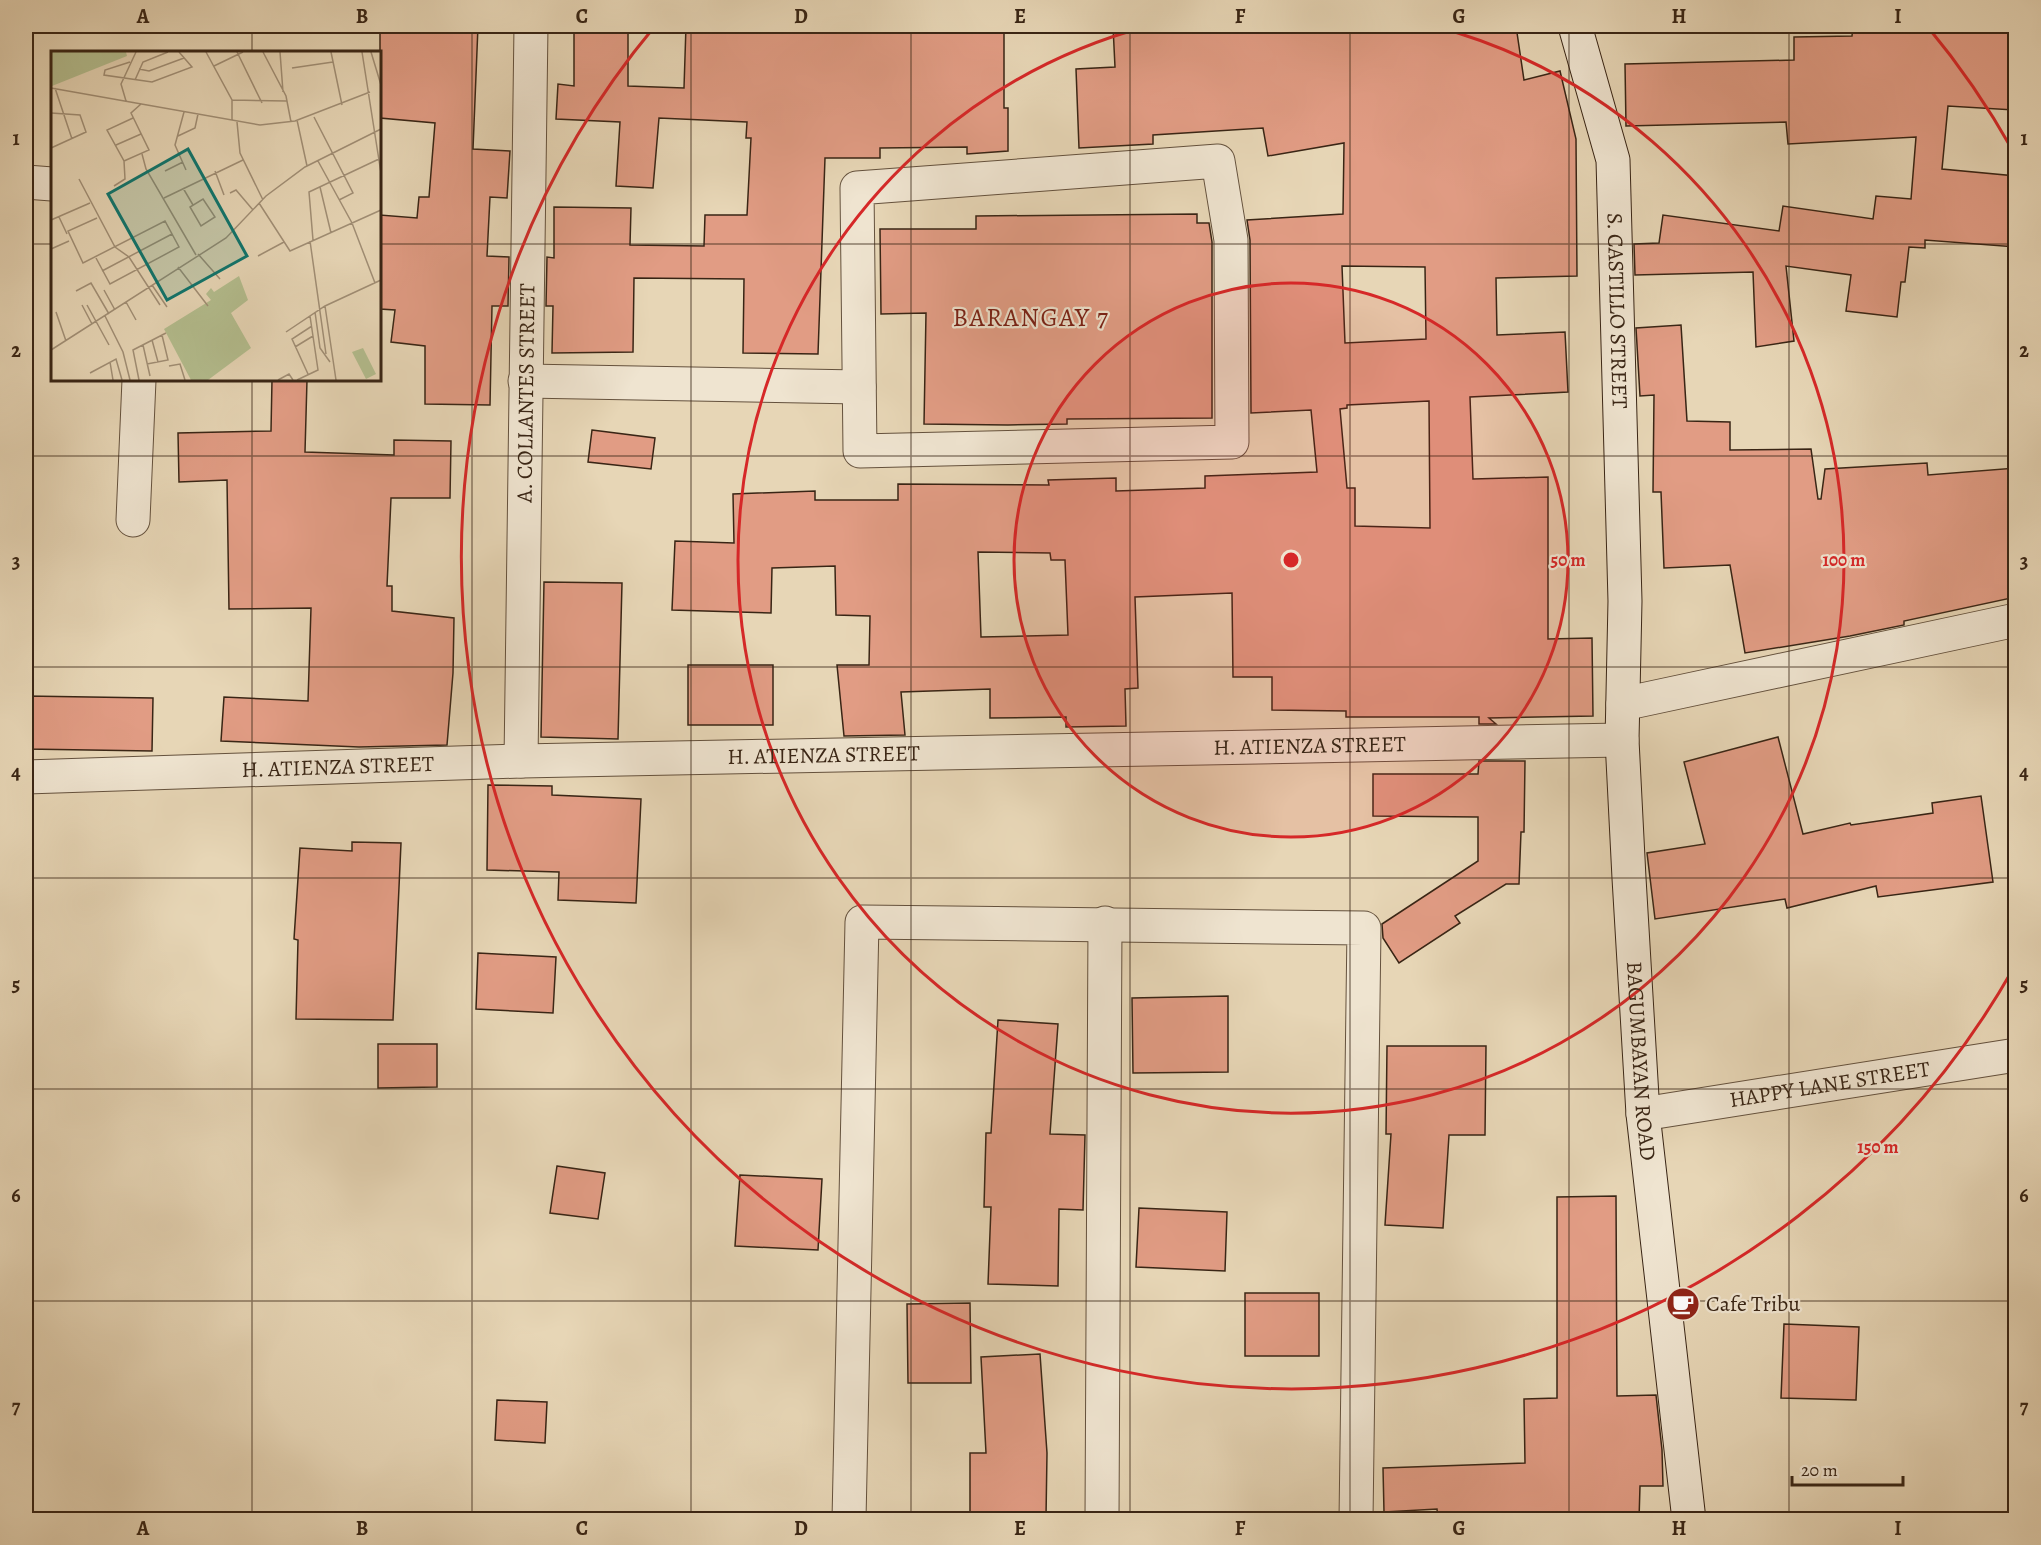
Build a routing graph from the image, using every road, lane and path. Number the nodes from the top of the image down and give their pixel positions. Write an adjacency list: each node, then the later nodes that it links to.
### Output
1 (531, 26): 6 (street, A. COLLANTES STREET)
2 (1575, 26): 9 (street, S. CASTILLO STREET)
3 (26, 182): 4 (street)
4 (51, 184)
5 (140, 381): 8 (street)
6 (525, 381): 7 (street); 13 (street, A. COLLANTES STREET)
7 (860, 387): 7 (street)
8 (133, 519)
9 (1625, 601): 11 (street, BAGUMBAYAN ROAD)
10 (2016, 620): 11 (street)
11 (1623, 704): 12 (street, BAGUMBAYAN ROAD)
12 (1622, 740): 13 (street, H. ATIENZA STREET); 17 (street, BAGUMBAYAN ROAD)
13 (521, 761): 14 (street, H. ATIENZA STREET)
14 (26, 777)
15 (1105, 923): 18 (street); 19 (street); 20 (street)
16 (2016, 1056): 17 (street, HAPPY LANE STREET)
17 (1643, 1114): 21 (street, BAGUMBAYAN ROAD)
18 (849, 1520)
19 (1102, 1520)
20 (1356, 1520)
21 (1689, 1520)

